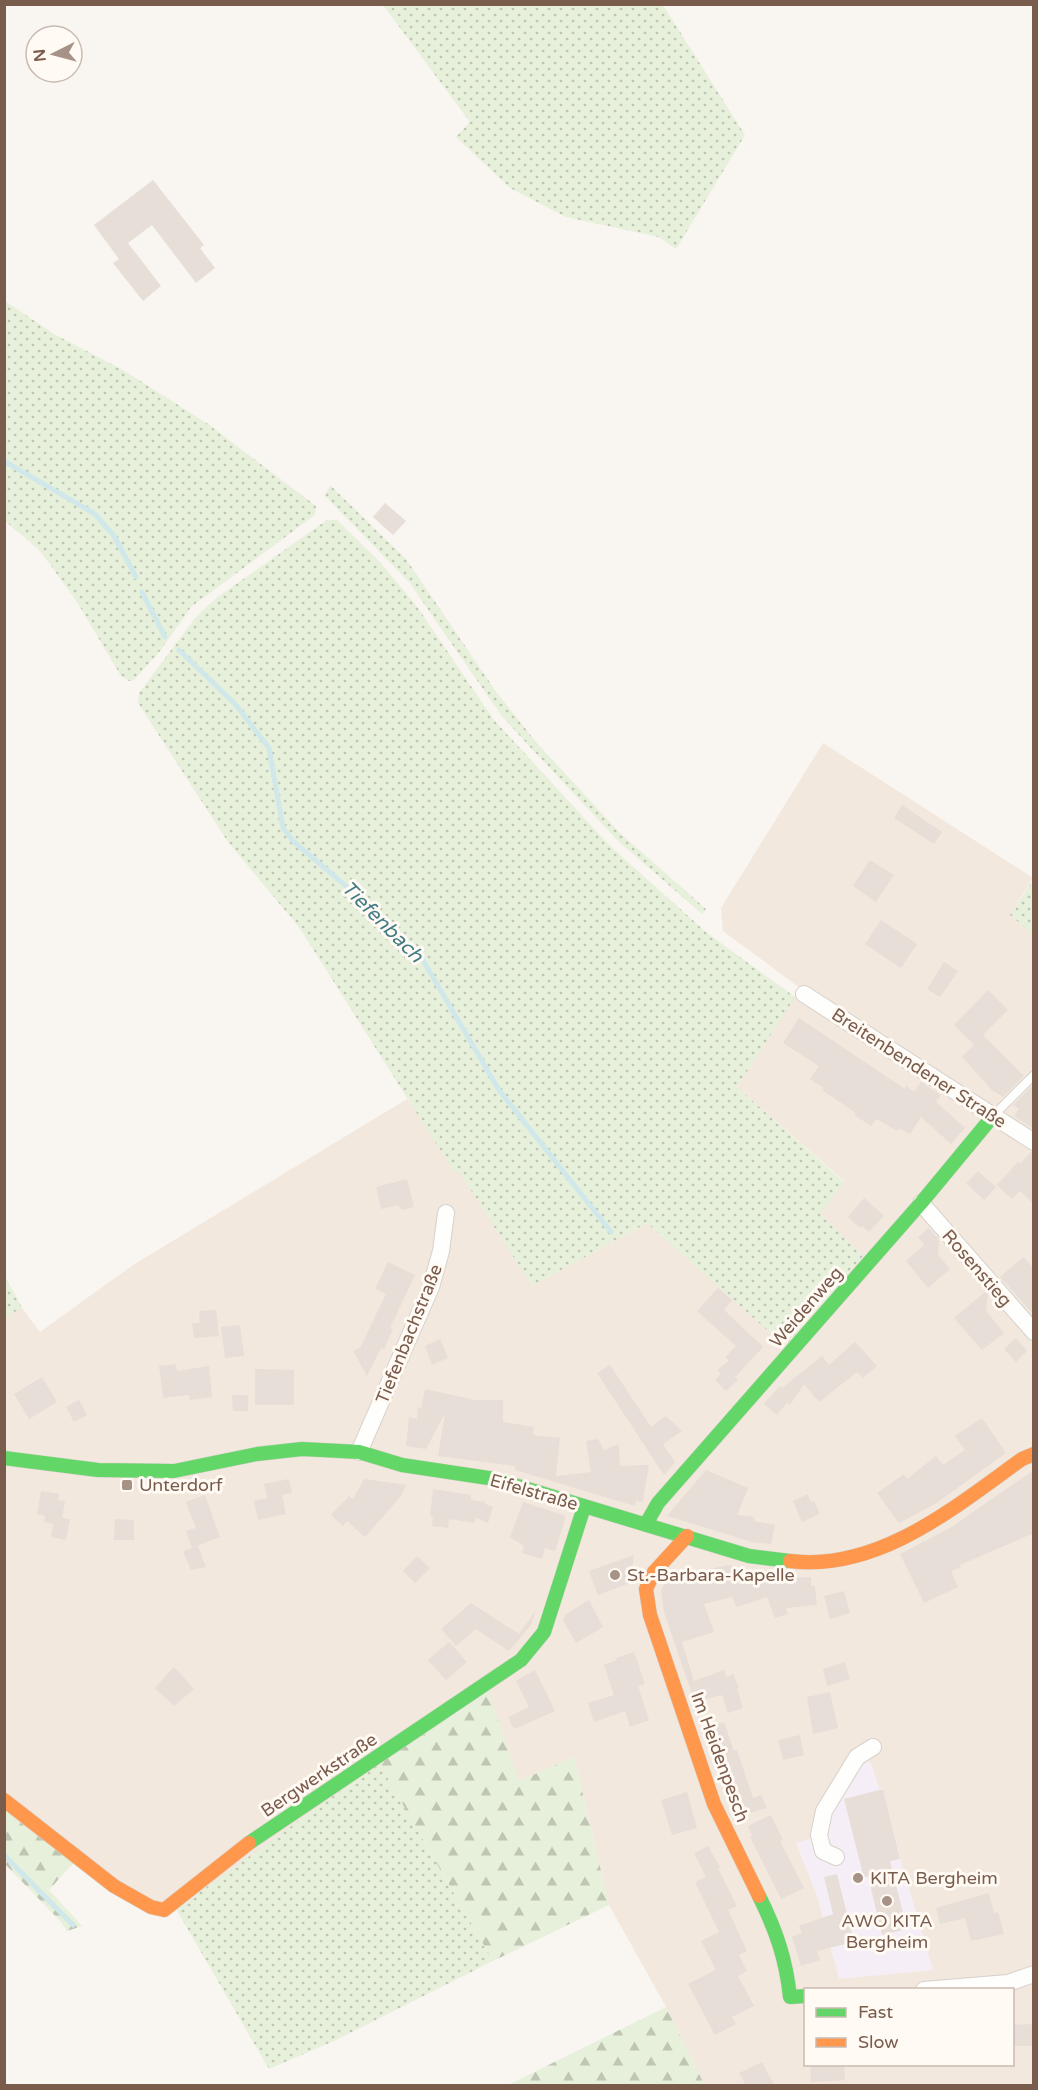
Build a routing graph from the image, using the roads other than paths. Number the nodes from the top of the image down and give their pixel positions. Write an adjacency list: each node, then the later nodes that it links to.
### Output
1 (804, 994): 3 (street, Breitenbendener Straße)
2 (1034, 1075): 3 (lane)
3 (993, 1116): 4 (street, Breitenbendener Straße); 5 (street, Weidenweg)
4 (1034, 1142)
5 (921, 1203): 7 (street, Rosenstieg); 12 (street, Weidenweg)
6 (446, 1213): 8 (street, Tiefenbachstraße)
7 (1034, 1332)
8 (359, 1452): 10 (street, Eifelstraße); 11 (street, Eifelstraße)
9 (1034, 1454): 13 (street, Eifelstraße)
10 (4, 1458)
11 (584, 1507): 12 (street, Eifelstraße); 15 (street, Bergwerkstraße)
12 (646, 1524): 13 (street, Eifelstraße)
13 (687, 1536): 19 (street, Im Heidenpesch)
14 (873, 1747): 16 (street)
15 (4, 1800)
16 (836, 1857)
17 (1034, 1974): 18 (street)
18 (938, 1988)
19 (804, 1996)

